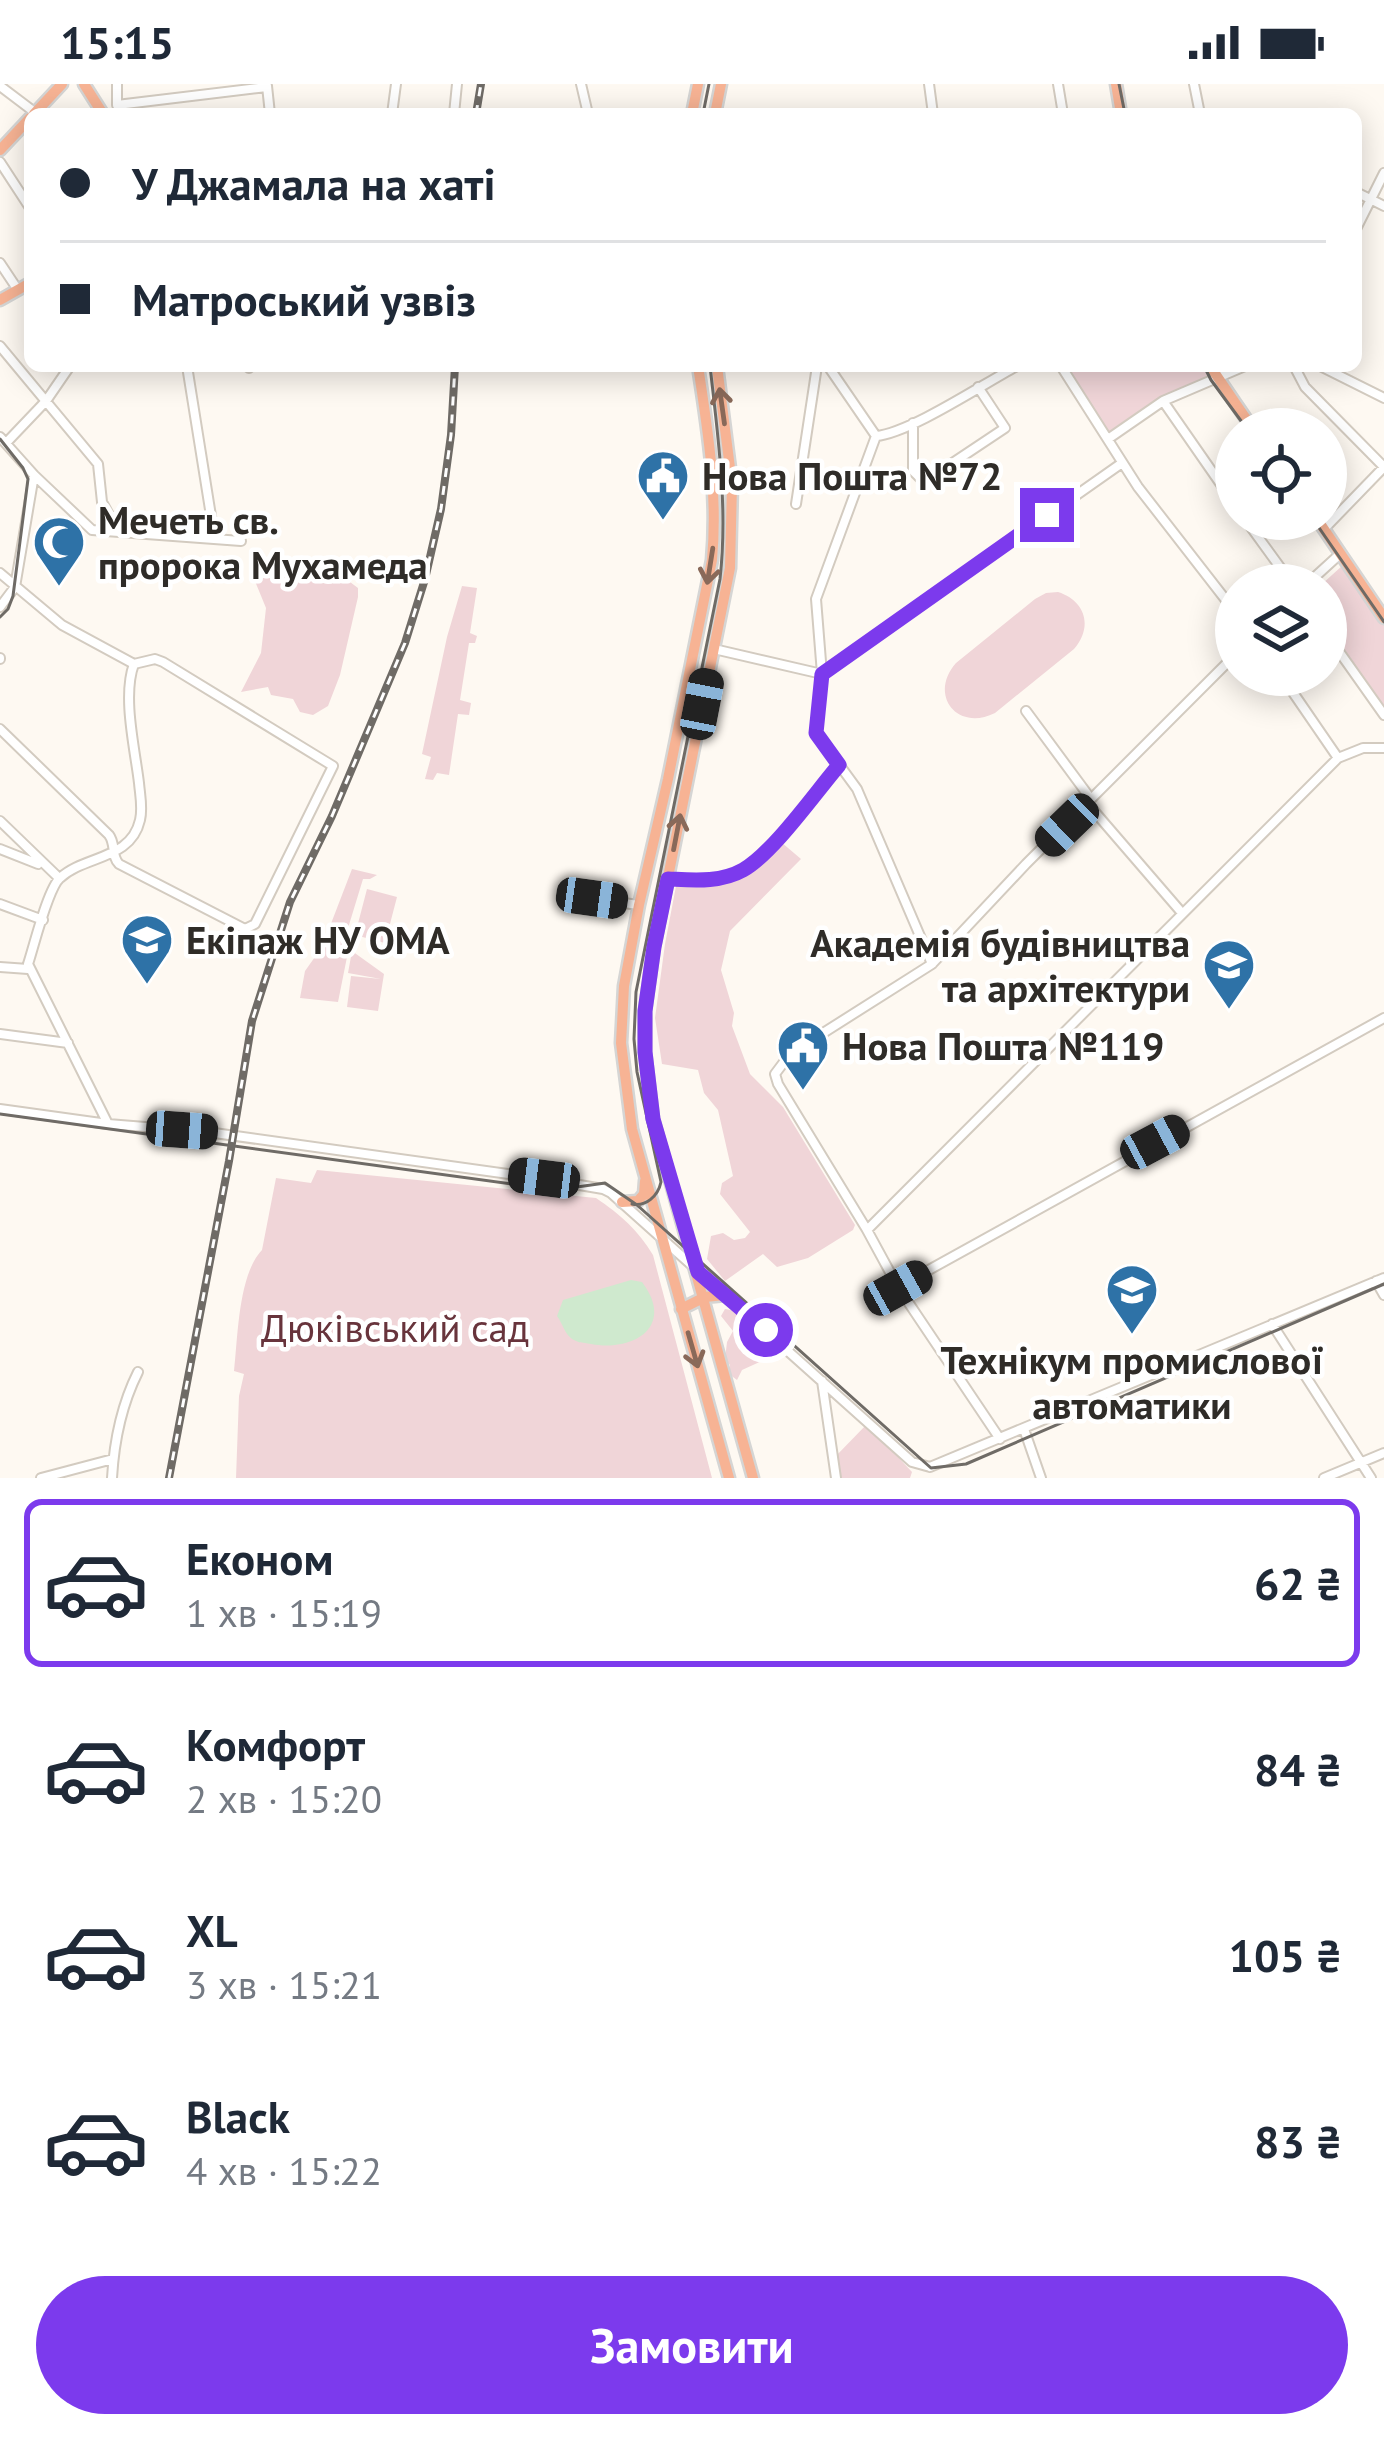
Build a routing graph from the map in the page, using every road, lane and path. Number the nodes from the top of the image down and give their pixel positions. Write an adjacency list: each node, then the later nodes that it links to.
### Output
1 (62, 84): 6 (main road)
2 (116, 84): 4 (street)
3 (0, 86): 5 (street)
4 (267, 86)
5 (26, 108)
6 (40, 108)
7 (24, 125): 8 (main road)
8 (0, 150)
9 (0, 162): 12 (street)
10 (1384, 173): 13 (street)
11 (1362, 195): 13 (street)
12 (24, 199)
13 (1371, 199): 14 (street); 15 (street)
14 (1384, 206)
15 (1362, 217)
16 (0, 263): 17 (street)
17 (24, 287): 18 (main road)
18 (0, 301)
19 (0, 346): 33 (street)
20 (66, 372): 33 (street)
21 (188, 372): 46 (street)
22 (699, 372): 78 (main road, one-way to 78)
23 (718, 372): 57 (main road, one-way to 23)
24 (817, 372): 45 (street)
25 (832, 372): 37 (street)
26 (1006, 372): 31 (street)
27 (1064, 372): 38 (street)
28 (1213, 372): 34 (street); 35 (main road)
29 (1297, 372): 41 (street)
30 (1332, 372): 32 (street)
31 (978, 388): 36 (street); 36 (street)
32 (1384, 398)
33 (46, 401): 39 (street); 47 (street)
34 (1162, 401): 38 (street); 43 (street)
35 (1238, 408)
36 (914, 423): 37 (street)
37 (876, 436): 60 (street)
38 (1108, 439): 40 (street)
39 (3, 440): 42 (street)
40 (1122, 463): 54 (street); 60 (street)
41 (1384, 467): 44 (street)
42 (34, 475): 47 (street); 53 (street)
43 (1215, 476)
44 (1347, 500)
45 (796, 504)
46 (212, 522)
47 (118, 532): 49 (street)
48 (1332, 540): 50 (main road)
49 (242, 542)
50 (1341, 553): 51 (street); 56 (main road)
51 (1329, 564)
52 (0, 573): 53 (street)
53 (15, 587): 55 (street); 59 (street)
54 (1215, 588)
55 (0, 607)
56 (1384, 618)
57 (713, 649): 60 (street); 75 (main road, one-way to 57)
58 (1347, 663): 64 (street)
59 (134, 664): 72 (street); 72 (street)
60 (822, 674): 68 (street)
61 (1215, 675): 69 (street)
62 (1295, 696): 67 (street)
63 (1026, 711): 69 (street)
64 (1384, 715)
65 (0, 728): 72 (street)
66 (1384, 748): 67 (street)
67 (1338, 758): 79 (street)
68 (839, 765): 75 (street); 81 (street)
69 (1088, 804): 79 (street); 81 (street)
70 (0, 820): 73 (street)
71 (0, 849): 73 (street)
72 (114, 853): 74 (street)
73 (45, 867): 74 (street)
74 (59, 878): 80 (street)
75 (668, 879): 92 (main road)
76 (592, 898): 78 (street)
77 (0, 904): 80 (street)
78 (638, 905): 89 (main road)
79 (1182, 914): 91 (street)
80 (43, 920): 83 (street)
81 (932, 964): 91 (street)
82 (0, 967): 83 (street)
83 (28, 969): 86 (street)
84 (1384, 1018): 96 (street)
85 (0, 1034): 86 (street)
86 (68, 1043): 88 (street)
87 (0, 1109): 88 (street)
88 (108, 1124): 90 (street)
89 (646, 1178): 90 (main road); 93 (main road)
90 (622, 1202): 93 (street)
91 (867, 1230): 96 (street)
92 (687, 1236): 93 (street); 94 (main road)
93 (661, 1237): 94 (street); 100 (main road)
94 (698, 1272): 97 (street); 99 (main road)
95 (1380, 1279): 98 (street); 101 (street)
96 (898, 1288): 105 (street)
97 (725, 1295): 99 (main road); 103 (street)
98 (1384, 1295)
99 (705, 1297): 100 (main road); 113 (main road)
100 (681, 1309): 112 (main road, one-way to 112)
101 (1272, 1324): 104 (street); 108 (street)
102 (138, 1372): 107 (street)
103 (822, 1379): 109 (street); 114 (street)
104 (1024, 1429): 105 (street); 115 (street)
105 (1000, 1439): 109 (street)
106 (1384, 1453): 108 (street)
107 (113, 1459): 110 (street); 111 (street)
108 (1361, 1462): 116 (street); 117 (street)
109 (930, 1473)
110 (41, 1478)
111 (112, 1478)
112 (729, 1478)
113 (754, 1478)
114 (836, 1478)
115 (1041, 1478)
116 (1324, 1478)
117 (1371, 1478)

